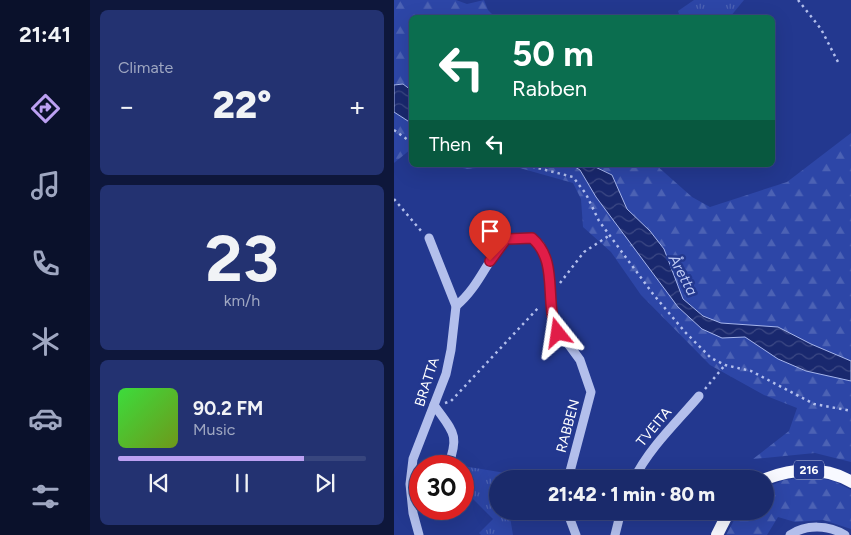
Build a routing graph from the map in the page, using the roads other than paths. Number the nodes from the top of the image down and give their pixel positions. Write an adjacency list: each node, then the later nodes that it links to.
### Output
1 (427, 237): 2 (street, BRATTA)
2 (456, 306): 4 (street, BRATTA); 7 (street, RABBEN)
3 (699, 396): 8 (street, TVEITA)
4 (434, 405): 5 (street, BRATTA); 6 (street)
5 (415, 455)
6 (452, 455)
7 (570, 470)
8 (638, 470)
9 (774, 476): 10 (main road, 216)
10 (851, 482)
11 (415, 520): 15 (street, BRATTA)
12 (570, 520): 16 (street)
13 (619, 520): 17 (street)
14 (724, 520): 18 (main road)
15 (419, 535)
16 (576, 535)
17 (615, 535)
18 (717, 535)
19 (790, 535): 20 (street)
20 (845, 535)

